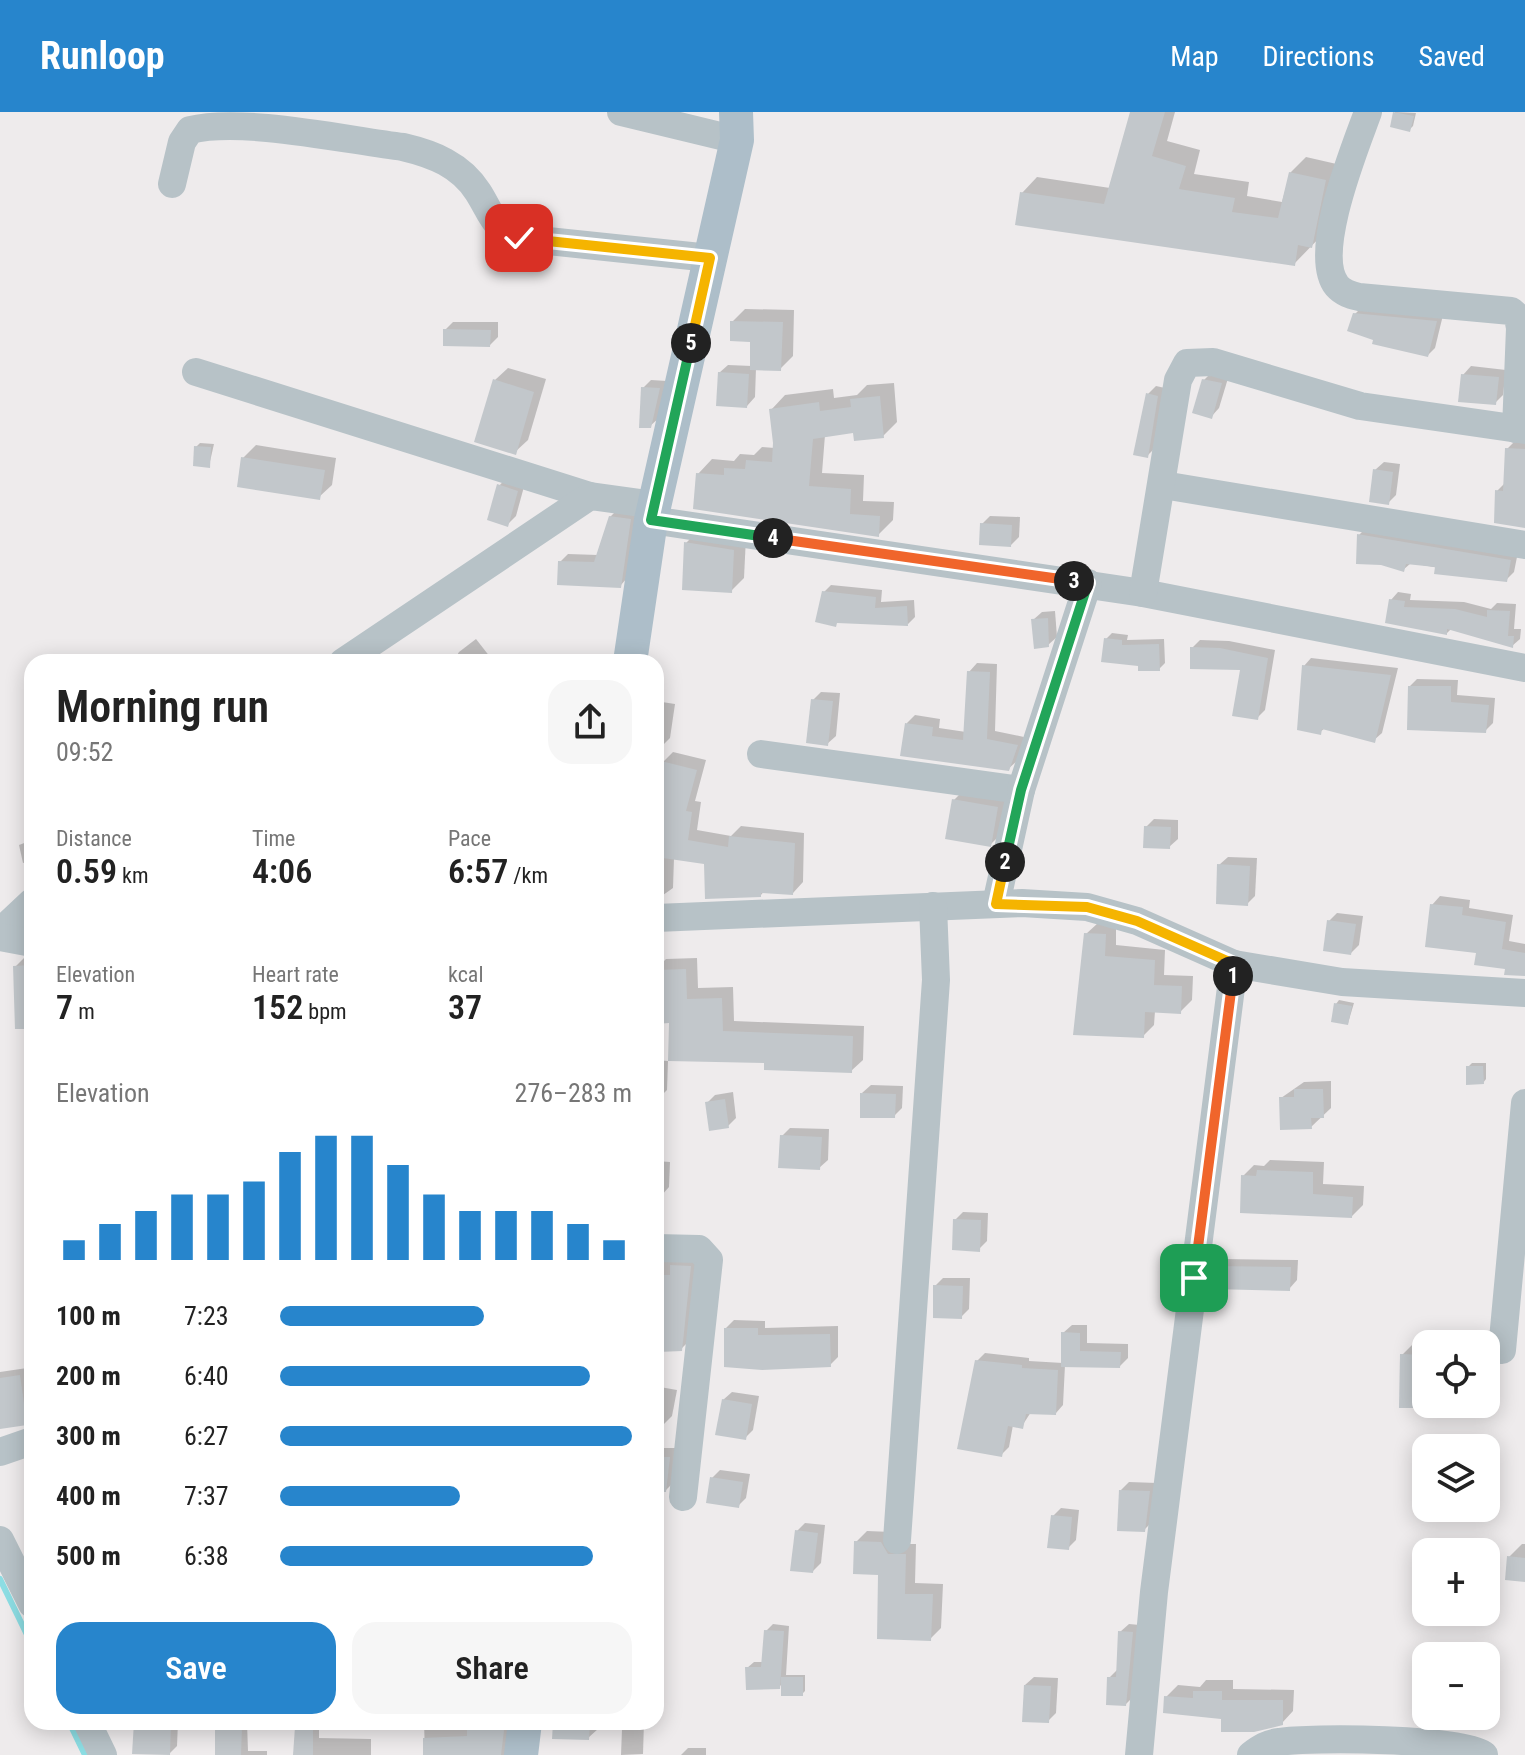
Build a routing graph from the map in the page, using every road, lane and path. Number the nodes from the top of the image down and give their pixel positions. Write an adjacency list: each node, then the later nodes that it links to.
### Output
1 (621, 112): 3 (street)
2 (1368, 112): 6 (street)
3 (736, 126): 5 (main road)
4 (172, 184): 5 (street)
5 (710, 258): 11 (main road)
6 (1521, 318): 8 (street)
7 (196, 372): 10 (street)
8 (1520, 429): 9 (street)
9 (1163, 485): 12 (street); 14 (street)
10 (590, 496): 11 (street); 15 (street)
11 (653, 512): 13 (street); 16 (main road)
12 (1525, 545)
13 (1088, 583): 14 (street); 19 (street)
14 (1143, 593): 17 (street)
15 (355, 654)
16 (631, 654)
17 (1525, 668)
18 (761, 754): 19 (street)
19 (1021, 790): 20 (street)
20 (996, 904): 21 (street); 26 (street)
21 (933, 906): 23 (street); 34 (street)
22 (24, 910): 24 (street)
23 (664, 918)
24 (0, 934): 25 (street)
25 (24, 941)
26 (1234, 964): 27 (street); 41 (street)
27 (1525, 993)
28 (1525, 1103): 30 (street)
29 (664, 1248): 33 (street)
30 (1502, 1350)
31 (24, 1444): 32 (street)
32 (0, 1452)
33 (683, 1497)
34 (897, 1540)
35 (10, 1552): 36 (street)
36 (24, 1585)
37 (91, 1730): 39 (street)
38 (524, 1730): 40 (main road)
39 (103, 1755)
40 (521, 1755)
41 (1139, 1755)
42 (1251, 1755): 43 (street)
43 (1484, 1755)

